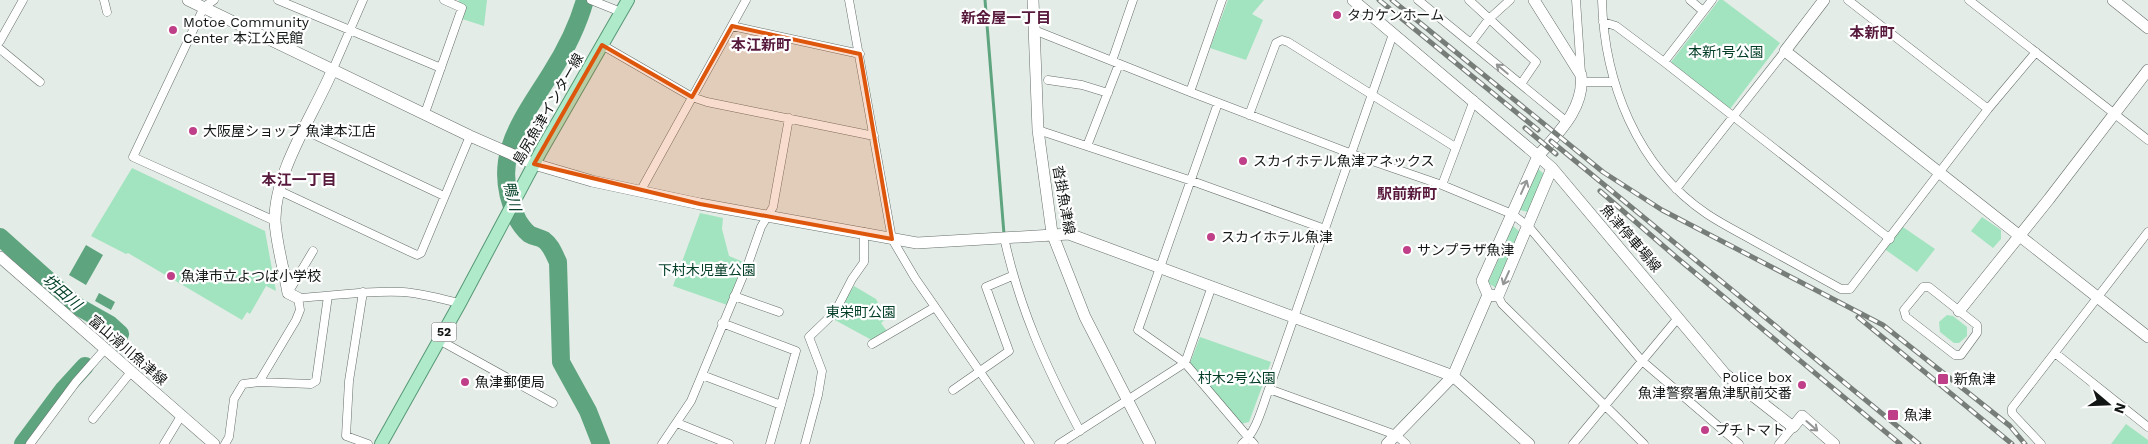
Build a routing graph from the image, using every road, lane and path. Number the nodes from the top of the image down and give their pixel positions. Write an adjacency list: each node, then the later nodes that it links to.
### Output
1 (23, 0): 38 (street)
2 (104, 0): 29 (street)
3 (188, 0): 27 (street)
4 (278, 0): 35 (street)
5 (363, 0): 35 (street)
6 (444, 0): 47 (street)
7 (591, 0): 30 (street)
8 (628, 0): 30 (main road, 島尻魚津インター線 / 52)
9 (746, 0): 33 (street)
10 (849, 0): 44 (street)
11 (1033, 0): 36 (street, 沓掛魚津線)
12 (1133, 0): 46 (street)
13 (1222, 0): 55 (street)
14 (1353, 0): 37 (street, 魚津停車場線)
15 (1469, 0): 31 (street)
16 (1510, 0): 31 (street)
17 (1534, 0): 50 (street)
18 (1576, 0): 50 (street)
19 (1602, 0): 32 (street)
20 (1690, 0): 28 (street)
21 (1712, 0): 28 (street)
22 (1824, 0): 42 (street)
23 (1848, 0): 61 (street)
24 (1969, 0): 43 (street)
25 (2113, 0): 34 (street)
26 (1422, 1): 39 (street)
27 (209, 4): 48 (street); 88 (street)
28 (1703, 11): 45 (street)
29 (107, 12)
30 (621, 12): 40 (main road, 島尻魚津インター線 / 52)
31 (1488, 18): 39 (street); 54 (street)
32 (1603, 22): 45 (street); 53 (street)
33 (732, 26): 44 (street); 58 (street)
34 (2148, 28)
35 (350, 30): 47 (street); 48 (street)
36 (1034, 30): 46 (street); 69 (street, 沓掛魚津線)
37 (1393, 34): 57 (street); 59 (street, 魚津停車場線)
38 (0, 41)
39 (1471, 43): 54 (street, one-way to 39)
40 (602, 45): 58 (street); 77 (main road, 島尻魚津インター線 / 52)
41 (0, 49): 52 (street)
42 (1785, 51): 65 (street); 79 (street)
43 (2036, 52): 61 (street); 63 (street)
44 (860, 54): 71 (street)
45 (1664, 62): 65 (street)
46 (1115, 63): 55 (street); 56 (street)
47 (441, 68): 62 (street)
48 (334, 69): 62 (street); 68 (street)
49 (2148, 70): 63 (street)
50 (1581, 79): 53 (street); 67 (street)
51 (1048, 80): 56 (street)
52 (40, 82)
53 (1614, 82): 82 (street)
54 (1521, 84): 67 (street)
55 (1190, 92): 60 (street)
56 (1108, 93): 73 (street)
57 (1371, 95): 64 (street); 74 (street); 75 (street)
58 (692, 97): 66 (street); 84 (street)
59 (1474, 100): 74 (street); 76 (street, 魚津停車場線)
60 (1218, 103): 64 (street); 80 (street)
61 (1988, 109): 79 (street)
62 (425, 113): 70 (street)
63 (2114, 113): 72 (street); 94 (street)
64 (1249, 115): 75 (street)
65 (1732, 115): 82 (street); 97 (street)
66 (789, 118): 71 (street); 87 (street)
67 (1567, 122): 76 (street)
68 (304, 130): 83 (street); 85 (street)
69 (1038, 130): 73 (street); 92 (street, 沓掛魚津線)
70 (470, 136): 77 (street); 85 (street)
71 (874, 136): 96 (street)
72 (2148, 140)
73 (1087, 146): 80 (street)
74 (1455, 147): 81 (street)
75 (1352, 154): 81 (street); 90 (street)
76 (1538, 156): 78 (street, 魚津停車場線); 86 (street, one-way to 76)
77 (534, 164): 84 (street); 109 (main road, 島尻魚津インター線 / 52)
78 (1552, 168): 89 (street); 114 (street, 魚津停車場線)
79 (1940, 172): 94 (street); 97 (street)
80 (1192, 181): 90 (street); 100 (street)
81 (1442, 185): 86 (street)
82 (1676, 188): 97 (street)
83 (278, 190): 85 (street); 88 (street)
84 (642, 190): 87 (street)
85 (444, 196)
86 (1512, 214): 89 (street); 107 (street)
87 (768, 215): 91 (street); 106 (street)
88 (275, 222): 104 (street)
89 (1529, 227): 107 (street, one-way to 107); 121 (street)
90 (1325, 229): 113 (street)
91 (864, 232): 96 (street); 152 (street)
92 (1052, 234): 95 (street); 100 (street); 130 (street, 沓掛魚津線)
93 (2147, 234): 108 (street)
94 (2019, 235): 108 (street); 111 (street)
95 (1004, 238): 96 (street); 101 (street)
96 (892, 239): 110 (street)
97 (1890, 239)
98 (314, 251): 104 (street)
99 (0, 258): 119 (street, 富山滑川魚津線)
100 (1160, 267): 102 (street); 122 (street)
101 (1012, 276): 124 (street); 139 (street)
102 (1212, 286): 113 (street); 122 (street)
103 (363, 292): 105 (street); 109 (street); 147 (street)
104 (293, 295): 105 (street); 127 (street)
105 (328, 296): 127 (street)
106 (734, 296): 112 (street); 115 (street)
107 (1493, 296): 126 (street); 133 (street)
108 (2098, 298): 116 (street); 120 (street)
109 (460, 303): 117 (main road, 島尻魚津インター線 / 52)
110 (935, 307): 118 (street); 124 (street)
111 (1959, 311): 111 (street)
112 (779, 312)
113 (1293, 316): 126 (street); 128 (street)
114 (1678, 318): 121 (street); 137 (street, 魚津停車場線)
115 (722, 323): 125 (street); 132 (street)
116 (2148, 337)
117 (439, 340): 131 (street); 148 (main road, 島尻魚津インター線 / 52)
118 (872, 344)
119 (105, 349): 123 (street, 富山滑川魚津線); 143 (street)
120 (2055, 353): 138 (street); 164 (street)
121 (1641, 360): 133 (street); 142 (street)
122 (1185, 363): 130 (street); 141 (street)
123 (131, 372): 134 (street, 富山滑川魚津線); 135 (street)
124 (980, 372): 129 (street); 153 (street)
125 (702, 375): 132 (street); 136 (street)
126 (1453, 376): 140 (street); 159 (street)
127 (259, 382): 146 (street)
128 (1268, 389): 140 (street); 141 (street)
129 (953, 390)
130 (1126, 401): 139 (street); 155 (street, 沓掛魚津線)
131 (553, 403)
132 (781, 405): 151 (street)
133 (1605, 405): 160 (street); 161 (street)
134 (181, 416): 144 (street); 145 (street, 富山滑川魚津線)
135 (93, 419)
136 (677, 424): 149 (street); 150 (street)
137 (1793, 427): 162 (street); 163 (street, one-way to 163)
138 (2148, 427)
139 (1080, 431): 154 (street)
140 (1396, 435): 157 (street); 158 (street)
141 (1251, 441): 156 (street)
142 (1736, 443)
143 (30, 444)
144 (164, 444)
145 (214, 444)
146 (225, 444)
147 (368, 444)
148 (381, 444)
149 (662, 444)
150 (729, 444)
151 (770, 444)
152 (805, 444)
153 (1030, 444)
154 (1060, 444)
155 (1150, 444)
156 (1242, 444)
157 (1387, 444)
158 (1406, 444)
159 (1529, 444)
160 (1573, 444)
161 (1644, 444)
162 (1779, 444)
163 (1834, 444)
164 (2041, 444)

